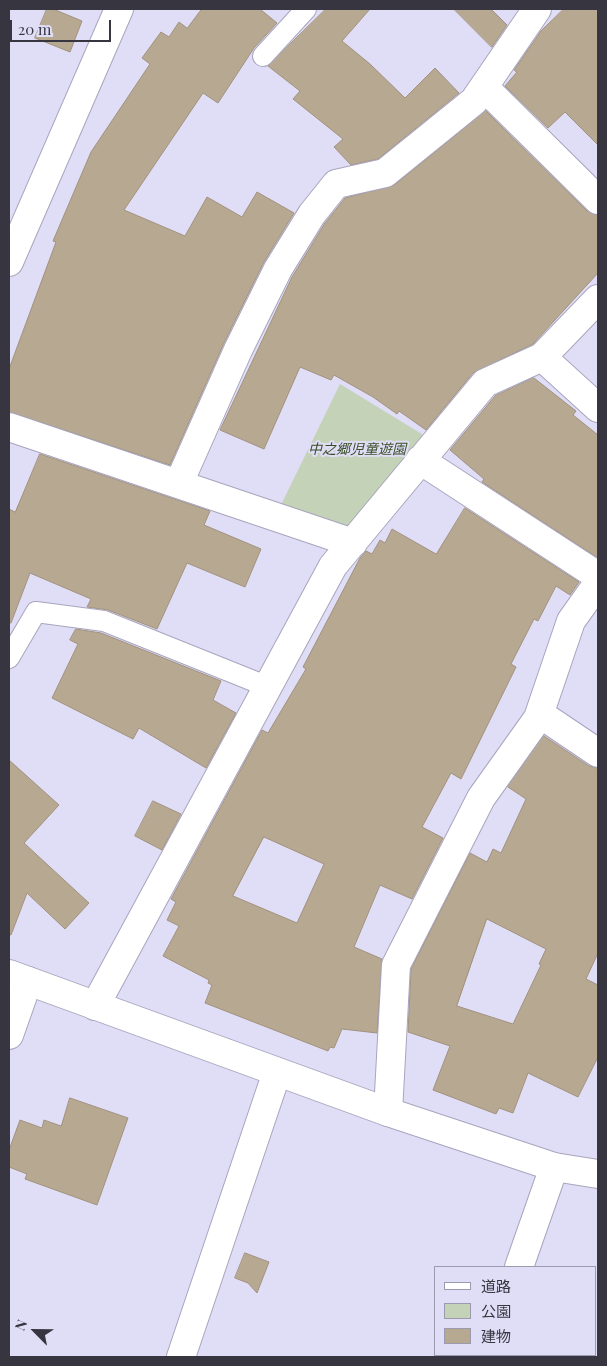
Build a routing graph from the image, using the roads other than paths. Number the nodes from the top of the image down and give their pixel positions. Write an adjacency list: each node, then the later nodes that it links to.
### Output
1 (120, 9): 7 (street)
2 (306, 9): 4 (lane)
3 (537, 9): 5 (street)
4 (263, 56)
5 (485, 88): 6 (street); 13 (street)
6 (598, 200)
7 (9, 262)
8 (598, 299): 9 (street)
9 (542, 356): 10 (street); 12 (street)
10 (598, 408)
11 (9, 427): 13 (street)
12 (420, 460): 14 (street); 15 (street)
13 (179, 483): 14 (street)
14 (353, 543): 18 (street)
15 (598, 576)
16 (598, 583): 19 (street)
17 (9, 658): 18 (lane)
18 (266, 686): 22 (street)
19 (540, 714): 20 (street); 25 (street)
20 (598, 753)
21 (18, 978): 22 (street); 23 (street)
22 (95, 1006): 24 (street)
23 (9, 1035)
24 (277, 1072): 25 (street); 29 (street)
25 (388, 1112): 26 (street)
26 (554, 1167): 27 (street); 28 (street)
27 (598, 1174)
28 (519, 1266)
29 (181, 1357)

